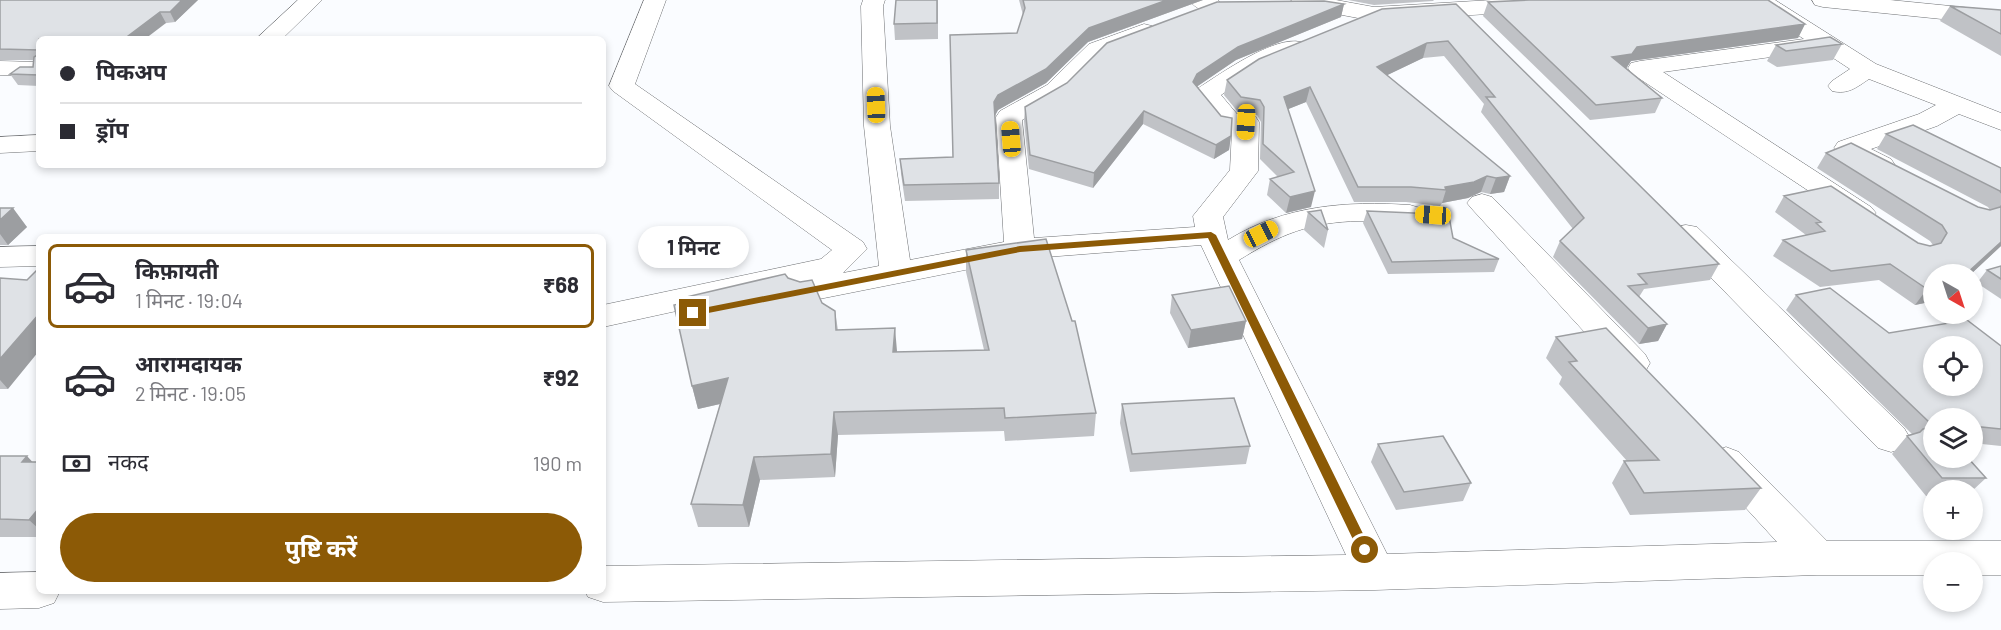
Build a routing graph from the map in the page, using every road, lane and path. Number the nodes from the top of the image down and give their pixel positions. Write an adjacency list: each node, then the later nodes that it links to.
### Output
1 (311, 0): 13 (street)
2 (655, 0): 33 (street)
3 (874, 0): 32 (street)
4 (1602, 0): 9 (street)
5 (1760, 0): 14 (street)
6 (1823, 0): 11 (street)
7 (1276, 3): 10 (street)
8 (1215, 4): 29 (street)
9 (1451, 4): 10 (street); 12 (street)
10 (1374, 14): 28 (street)
11 (2001, 18)
12 (1482, 33)
13 (271, 36)
14 (1825, 43): 17 (street); 27 (street)
15 (0, 68): 16 (street)
16 (36, 69)
17 (1867, 69): 18 (street); 19 (street)
18 (1841, 86)
19 (1957, 105): 20 (street); 23 (street)
20 (2001, 122)
21 (36, 143): 22 (street)
22 (0, 145)
23 (1908, 179)
24 (1482, 203): 35 (street)
25 (1433, 215): 28 (street)
26 (1670, 219): 37 (street)
27 (1878, 224)
28 (1217, 246): 29 (street); 40 (street)
29 (1020, 249): 32 (street)
30 (36, 256): 31 (street)
31 (0, 257)
32 (896, 273): 34 (street)
33 (606, 315)
34 (606, 329)
35 (1654, 385)
36 (1703, 437): 38 (street)
37 (1891, 438)
38 (1818, 558): 39 (street); 40 (street)
39 (2001, 558)
40 (1375, 572): 41 (street)
41 (606, 584)
42 (36, 590): 43 (street)
43 (0, 591)

